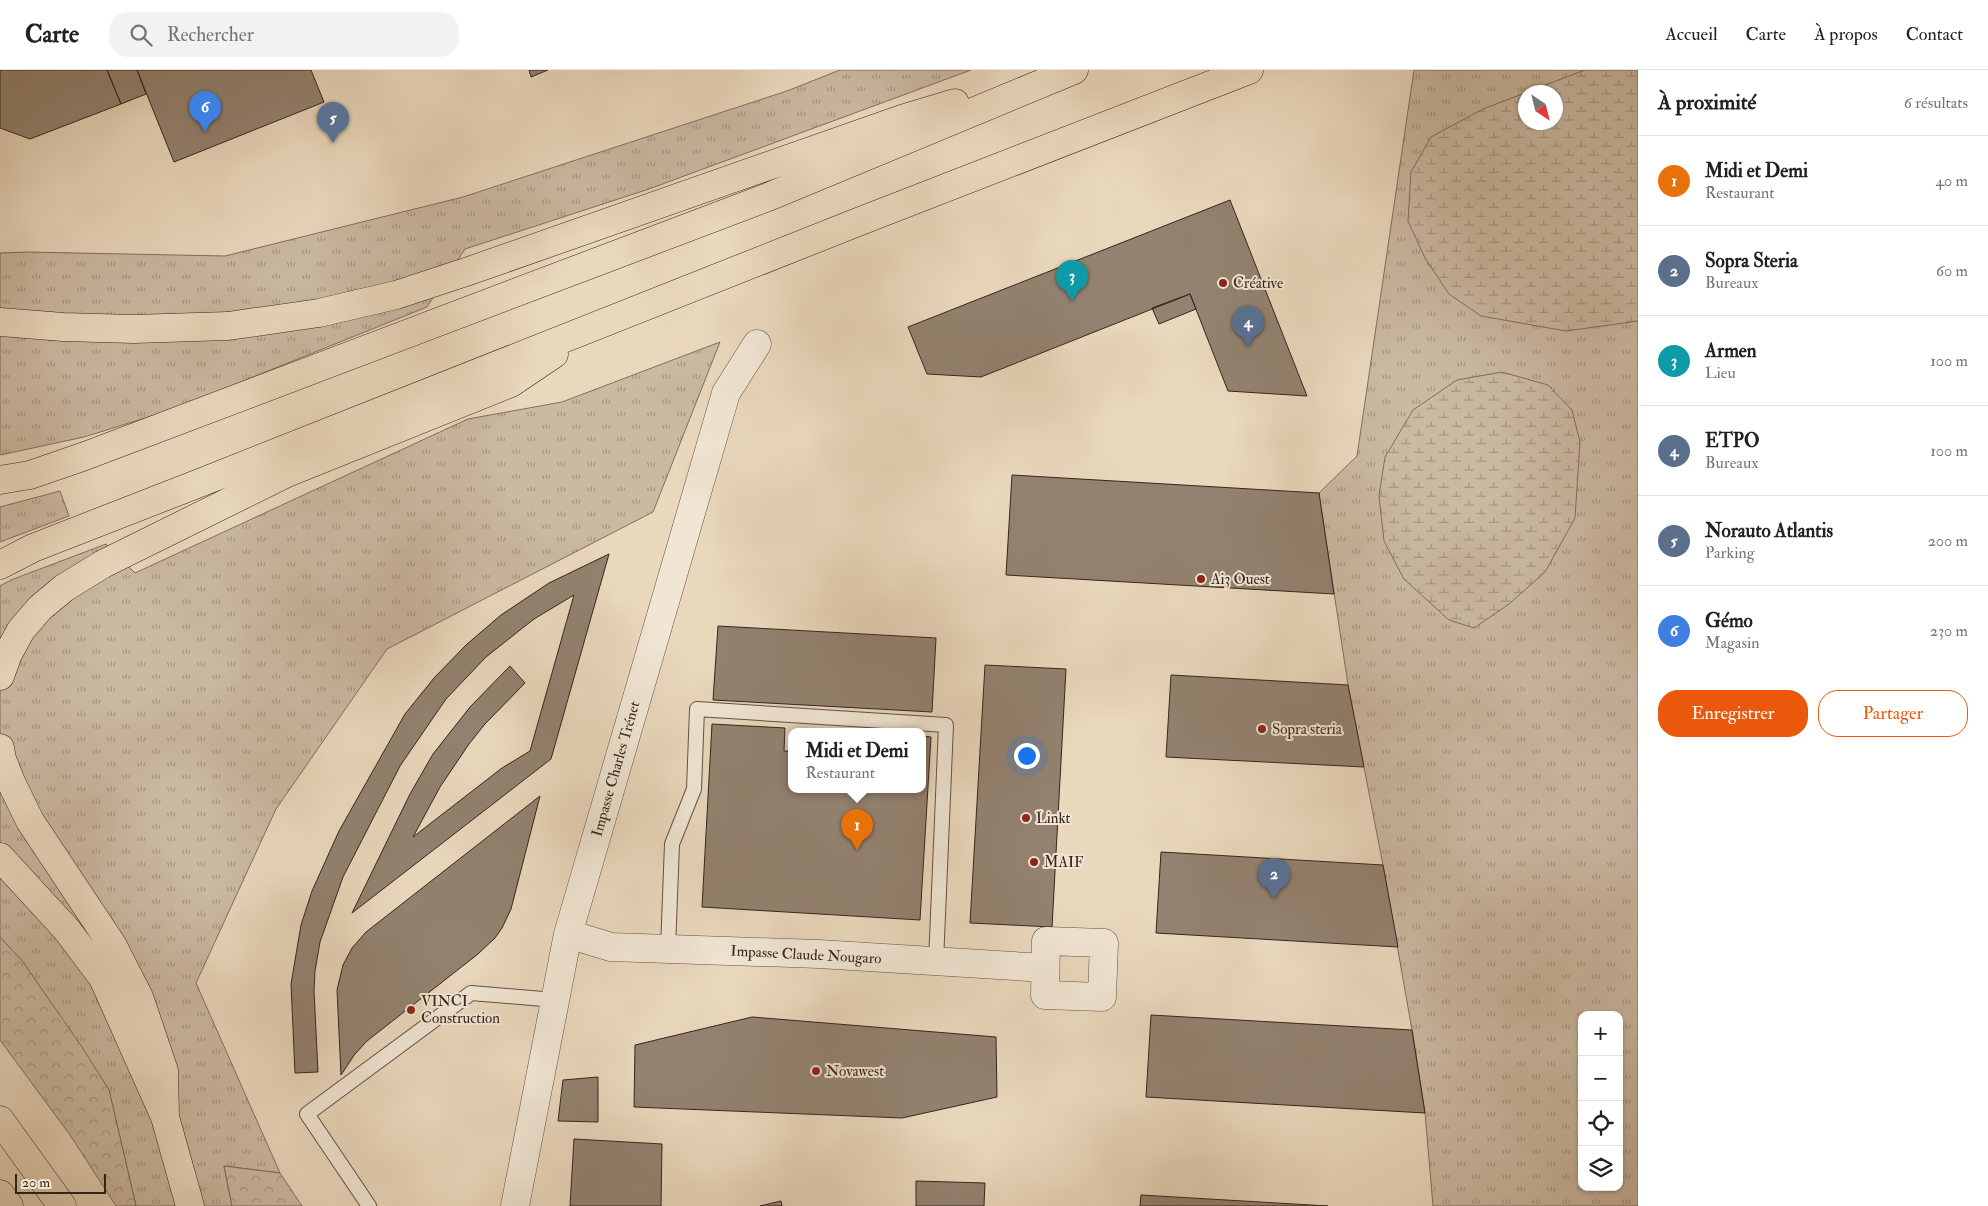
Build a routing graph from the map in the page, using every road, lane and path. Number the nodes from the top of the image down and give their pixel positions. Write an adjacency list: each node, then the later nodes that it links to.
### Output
1 (1065, 70): 4 (highway)
2 (1074, 70): 7 (highway)
3 (1250, 70): 5 (highway)
4 (0, 322)
5 (593, 327): 8 (highway); 9 (highway)
6 (757, 344): 12 (street, Impasse Charles Trénet)
7 (0, 480)
8 (0, 565)
9 (0, 676)
10 (0, 748): 17 (highway)
11 (0, 857): 17 (highway)
12 (568, 934): 13 (street, Impasse Claude Nougaro); 16 (street, Impasse Charles Trénet)
13 (668, 949): 14 (street, Impasse Claude Nougaro); 14 (lane)
14 (936, 962): 15 (street, Impasse Claude Nougaro)
15 (1046, 968)
16 (555, 1000): 23 (lane); 24 (street, Impasse Charles Trénet)
17 (165, 1116): 22 (highway)
18 (0, 1120): 21 (highway)
19 (0, 1194): 20 (highway)
20 (8, 1206)
21 (62, 1206)
22 (190, 1206)
23 (369, 1206)
24 (516, 1206)

